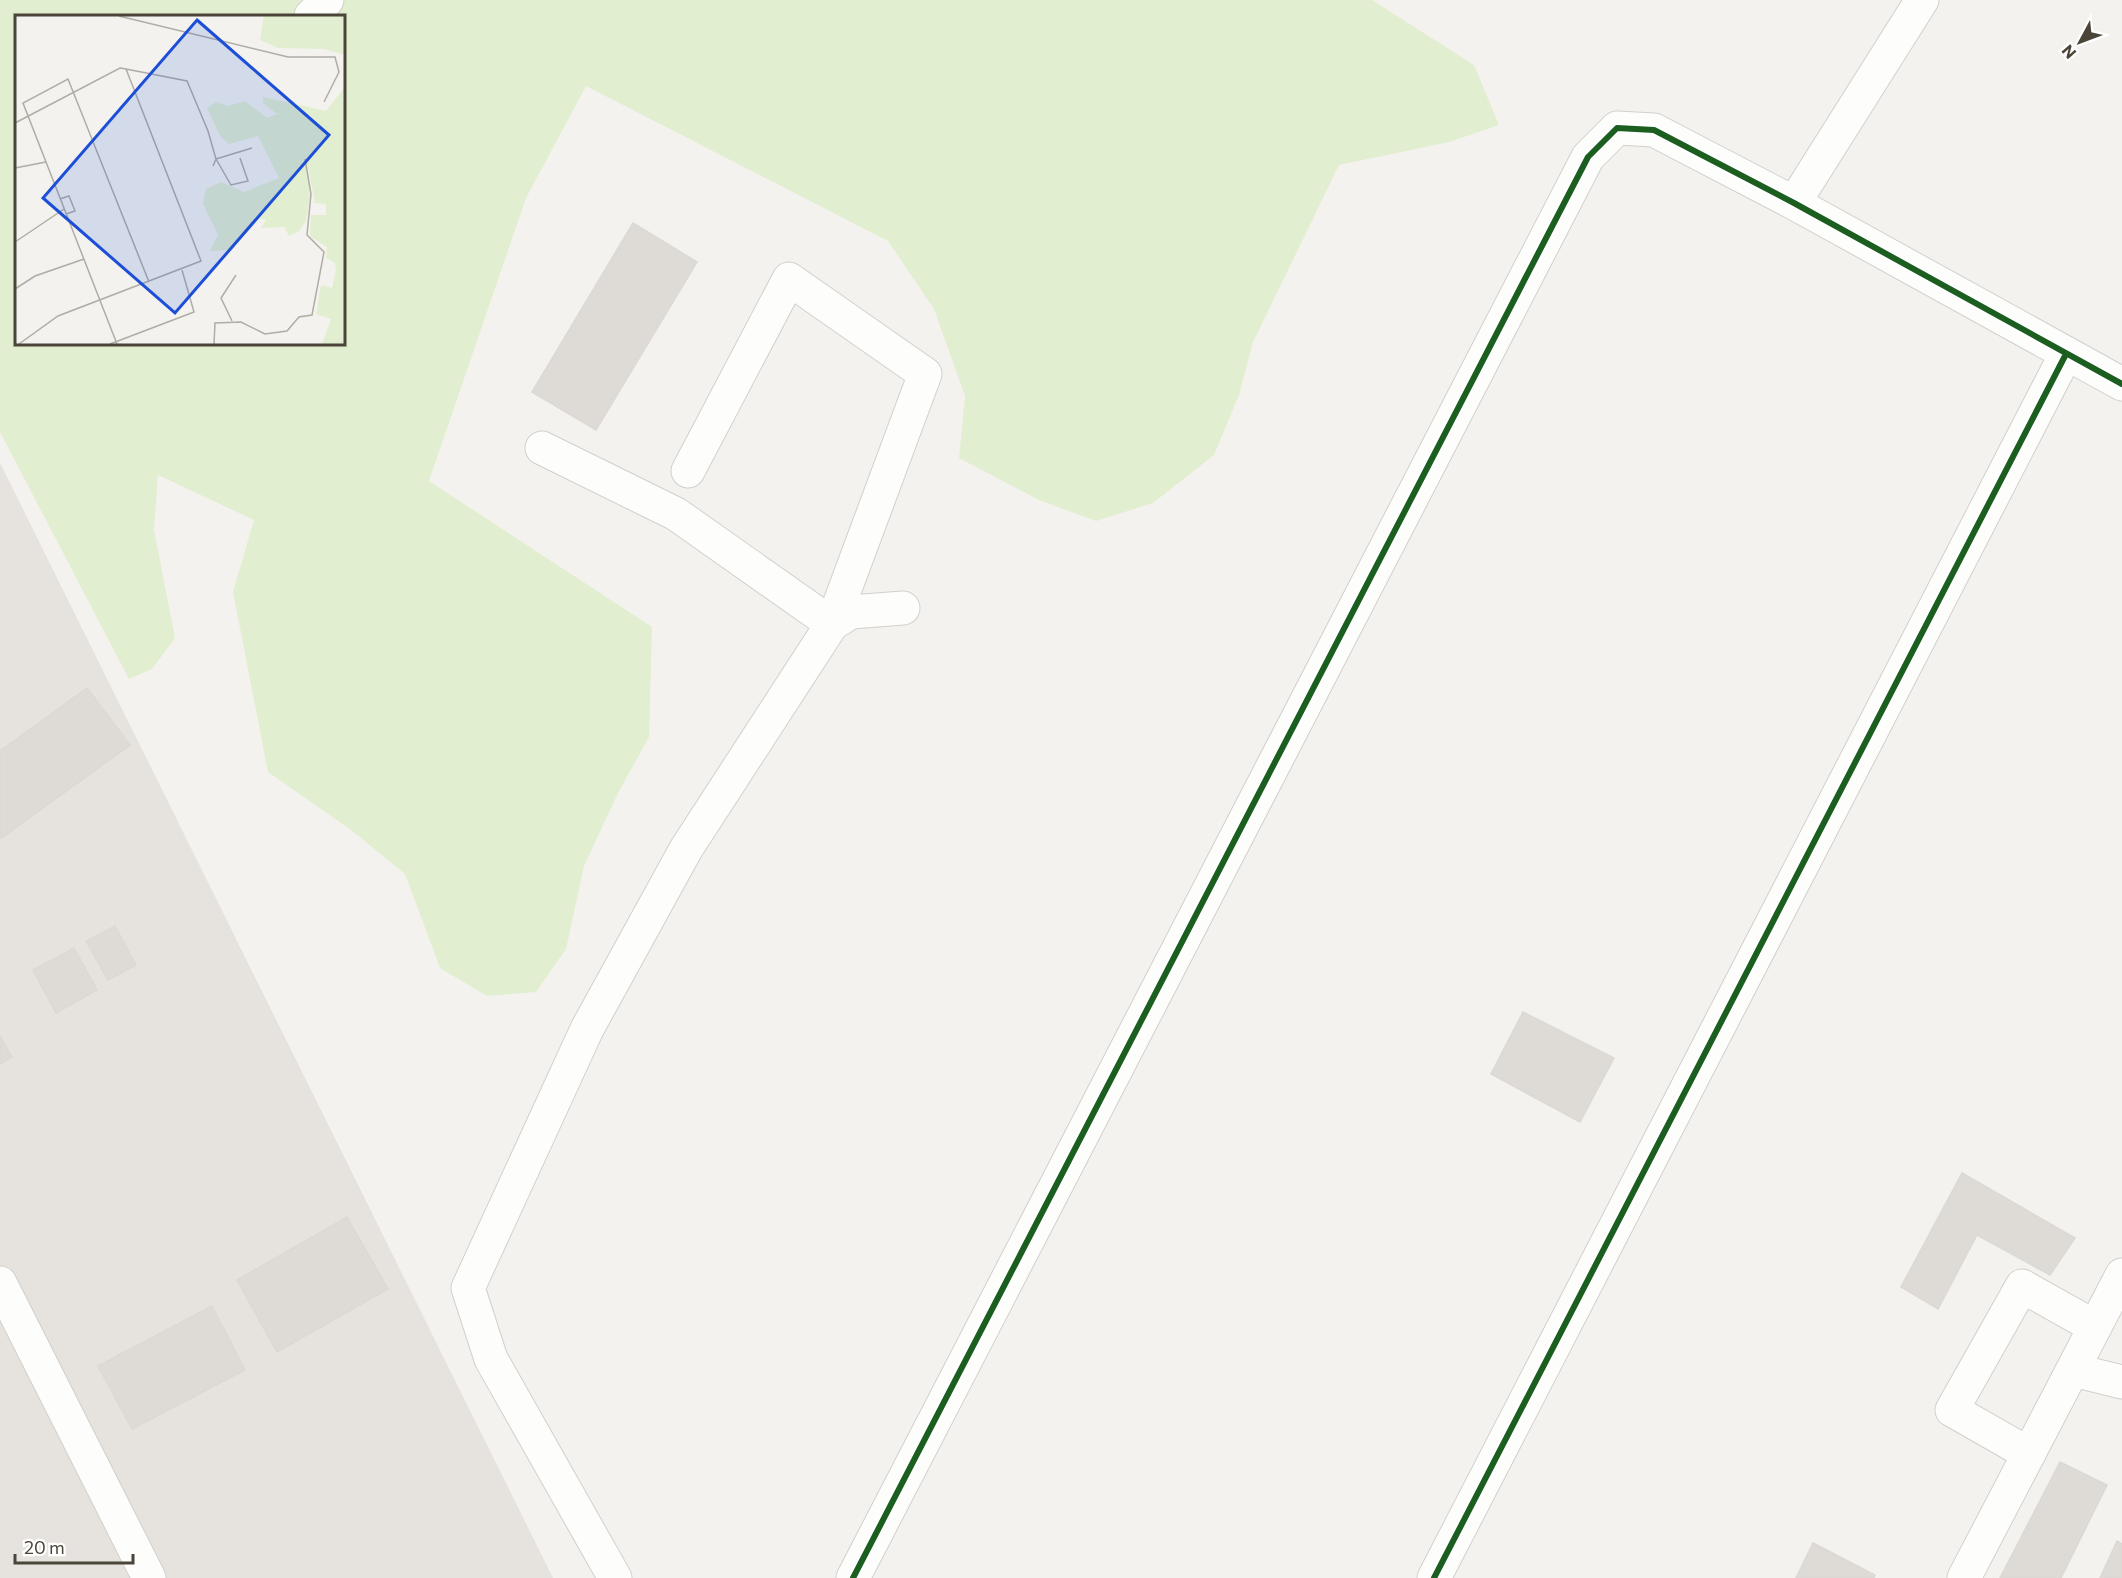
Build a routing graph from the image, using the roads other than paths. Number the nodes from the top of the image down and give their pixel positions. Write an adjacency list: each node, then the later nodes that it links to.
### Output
1 (327, 0): 3 (street)
2 (1922, 0): 4 (street)
3 (312, 15)
4 (1794, 203): 5 (street); 19 (street)
5 (2066, 354): 6 (street); 20 (street)
6 (2122, 384)
7 (542, 448): 10 (street)
8 (688, 471): 10 (street)
9 (903, 608): 10 (street)
10 (832, 624): 18 (street)
11 (2122, 1275): 13 (street)
12 (0, 1282): 17 (street)
13 (2095, 1327): 14 (street); 16 (street)
14 (2073, 1370): 15 (street); 16 (street)
15 (2122, 1382)
16 (2029, 1454): 21 (street)
17 (149, 1578)
18 (615, 1578)
19 (853, 1578)
20 (1434, 1578)
21 (1964, 1578)

